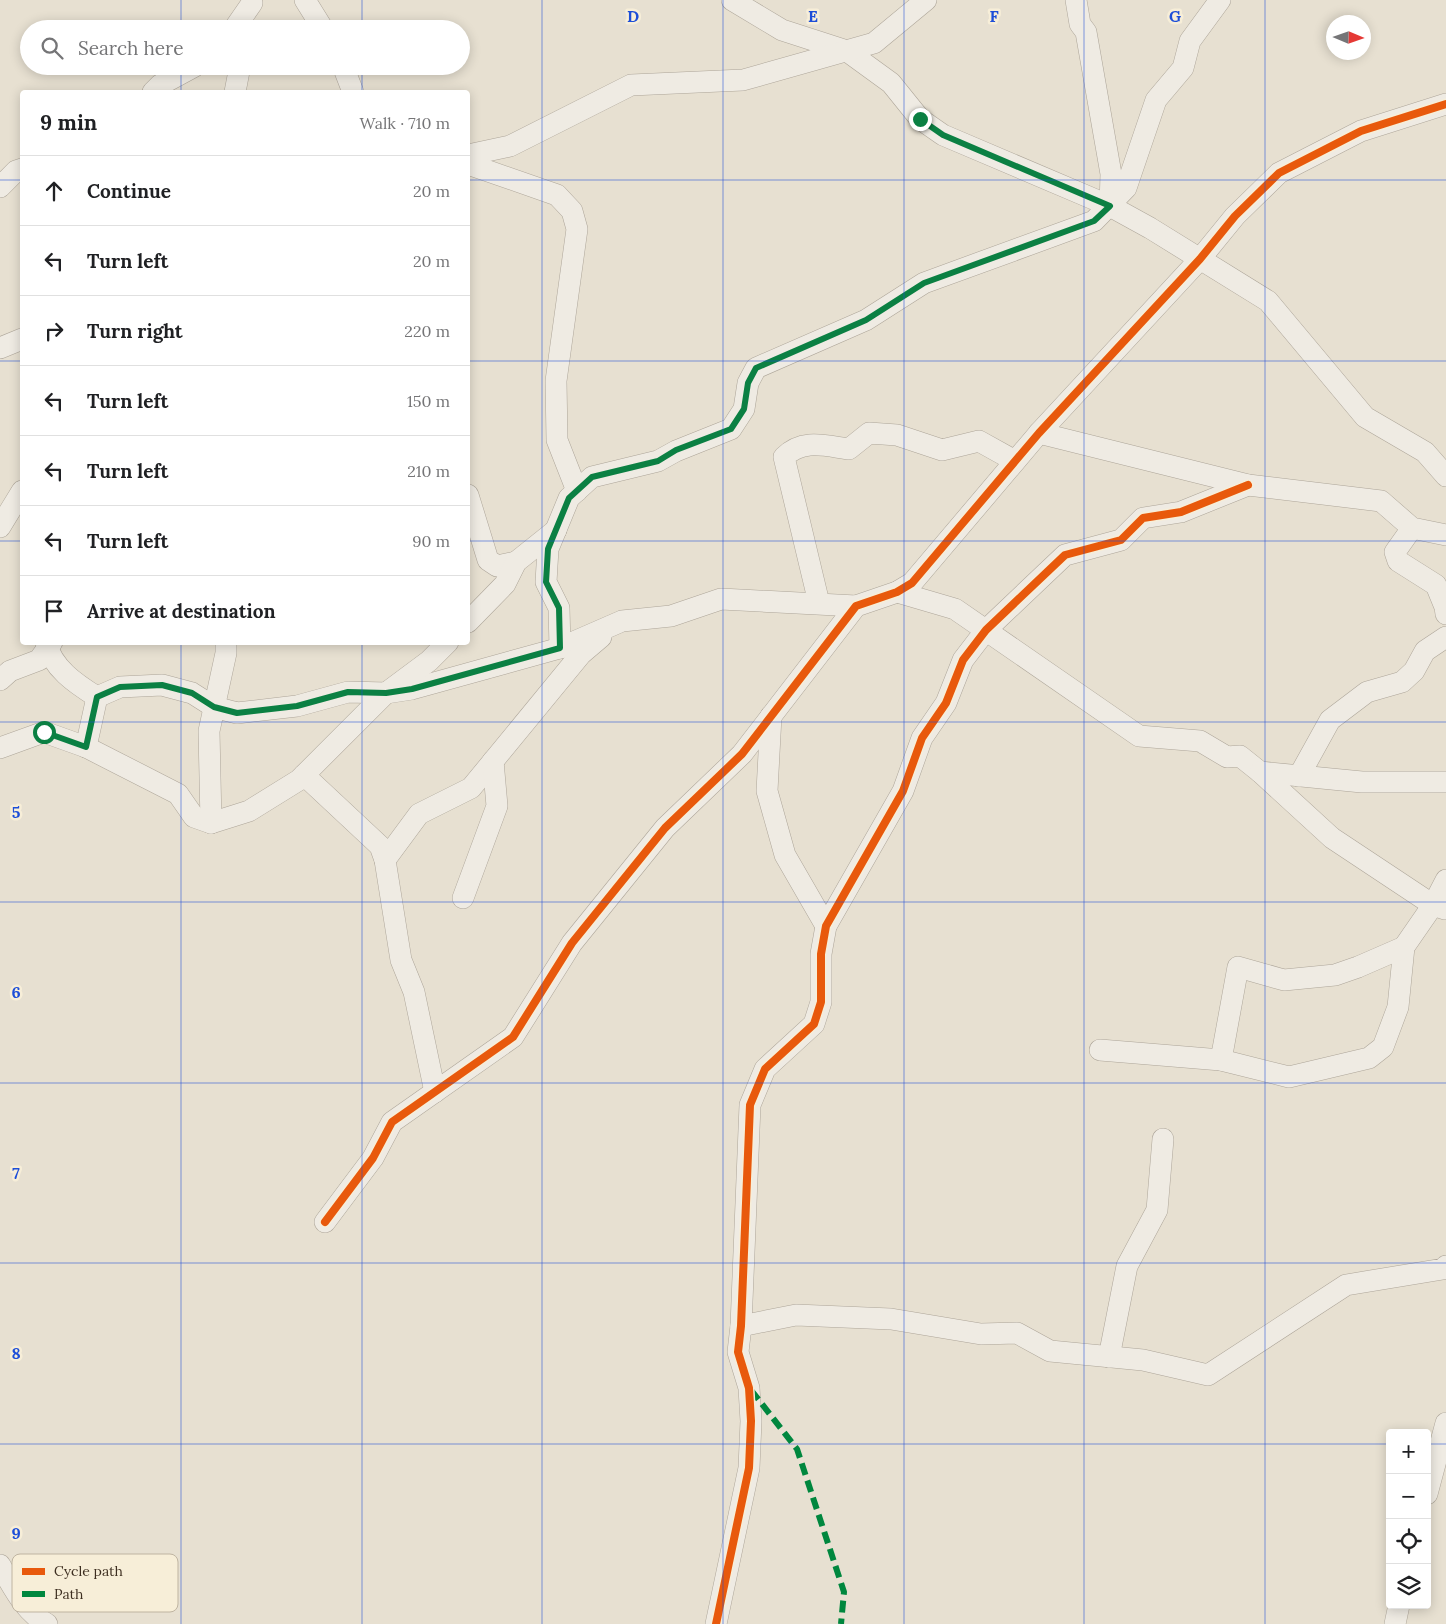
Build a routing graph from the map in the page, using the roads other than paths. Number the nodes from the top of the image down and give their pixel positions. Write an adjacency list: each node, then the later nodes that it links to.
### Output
1 (305, 0): 10 (street)
2 (732, 0): 7 (street)
3 (926, 0): 11 (street)
4 (1076, 0): 23 (street)
5 (253, 2): 8 (street); 9 (street)
6 (1216, 3): 23 (street)
7 (753, 7): 11 (street)
8 (240, 20)
9 (249, 20)
10 (317, 20)
11 (847, 51): 19 (street); 23 (street)
12 (178, 75): 15 (street)
13 (238, 75): 16 (street)
14 (346, 75): 17 (street)
15 (155, 90)
16 (235, 90)
17 (352, 90)
18 (1446, 104): 24 (street)
19 (470, 155)
20 (470, 165): 31 (street)
21 (20, 170): 22 (street)
22 (0, 187)
23 (1110, 206): 24 (street); 31 (street)
24 (1200, 259): 27 (street); 29 (street)
25 (20, 340): 26 (street)
26 (0, 348)
27 (1039, 433): 28 (street); 30 (street)
28 (1015, 461): 39 (street); 41 (street)
29 (1446, 476)
30 (1248, 485): 35 (street); 46 (street)
31 (577, 491): 36 (street)
32 (20, 496): 34 (street)
33 (470, 502): 38 (street)
34 (0, 527)
35 (1412, 528): 37 (street); 43 (street)
36 (556, 530): 38 (street); 51 (street)
37 (1446, 535)
38 (516, 562): 40 (street)
39 (897, 592): 42 (street); 46 (street)
40 (477, 603): 44 (street)
41 (819, 604): 42 (street); 45 (street)
42 (856, 606): 56 (street)
43 (1446, 614)
44 (470, 618)
45 (622, 621): 51 (street); 59 (street)
46 (986, 630): 60 (street); 69 (street)
47 (1446, 637): 62 (street)
48 (49, 645): 52 (street); 54 (street)
49 (226, 645): 55 (street)
50 (445, 645): 53 (street)
51 (560, 648): 53 (street)
52 (0, 680)
53 (386, 693): 55 (street); 61 (street)
54 (97, 697): 55 (street); 57 (street)
55 (214, 707): 64 (street)
56 (771, 716): 69 (street); 73 (street)
57 (86, 747): 58 (street); 64 (street)
58 (0, 748)
59 (493, 761): 65 (street); 67 (street)
60 (1260, 772): 62 (street); 68 (street)
61 (304, 775): 64 (street); 65 (street)
62 (1299, 776): 63 (street)
63 (1446, 782)
64 (211, 823)
65 (385, 860): 73 (street)
66 (1446, 880): 68 (street)
67 (463, 898)
68 (1439, 907): 70 (street)
69 (826, 926): 77 (street)
70 (1404, 947): 72 (street); 72 (street)
71 (1100, 1050): 72 (street)
72 (1221, 1060)
73 (435, 1092): 75 (street)
74 (1163, 1139): 78 (street)
75 (325, 1222)
76 (1446, 1266): 78 (street)
77 (741, 1326): 78 (street); 86 (street)
78 (1109, 1357)
79 (1446, 1423): 80 (street)
80 (1431, 1479)
81 (0, 1565): 82 (street)
82 (12, 1585)
83 (1398, 1609): 87 (street)
84 (30, 1612): 85 (street)
85 (47, 1624)
86 (716, 1624)
87 (1395, 1624)

